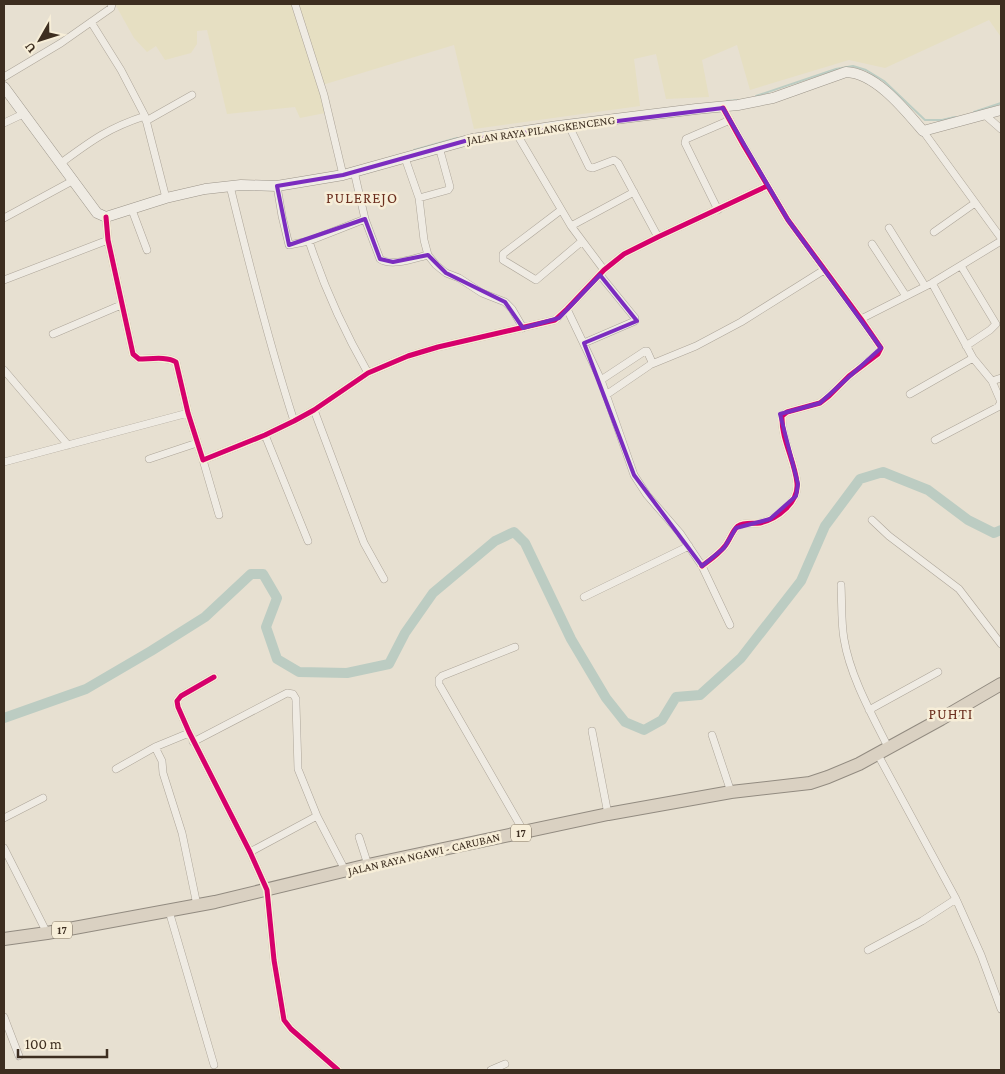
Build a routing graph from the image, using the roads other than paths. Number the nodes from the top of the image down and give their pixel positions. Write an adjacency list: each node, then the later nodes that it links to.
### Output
1 (112, 4): 3 (street)
2 (295, 4): 22 (street)
3 (91, 22): 4 (street); 11 (street)
4 (4, 77)
5 (4, 87): 9 (main road)
6 (192, 95): 11 (street)
7 (723, 108): 12 (street); 14 (main road, JALAN RAYA PILANGKENCENG); 17 (main road, JALAN RAYA PILANGKENCENG)
8 (1001, 110): 10 (main road)
9 (23, 114): 13 (street); 20 (main road)
10 (985, 115): 15 (street); 17 (main road)
11 (146, 119): 20 (street); 28 (street)
12 (730, 120): 26 (street); 33 (street)
13 (4, 123)
14 (568, 124): 16 (main road, JALAN RAYA PILANGKENCENG); 27 (street)
15 (1001, 129)
16 (515, 131): 18 (main road, JALAN RAYA PILANGKENCENG); 32 (street)
17 (923, 131): 30 (street)
18 (439, 147): 19 (main road, JALAN RAYA PILANGKENCENG); 29 (street)
19 (405, 158): 21 (main road, JALAN RAYA PILANGKENCENG); 29 (street)
20 (61, 163): 23 (main road)
21 (354, 171): 22 (main road, JALAN RAYA PILANGKENCENG); 36 (street)
22 (343, 175): 25 (main road, JALAN RAYA PILANGKENCENG)
23 (74, 180): 34 (street); 35 (main road)
24 (230, 186): 25 (main road, JALAN RAYA PILANGKENCENG); 28 (main road, JALAN RAYA PILANGKENCENG); 72 (street)
25 (277, 186): 43 (street)
26 (767, 186): 33 (street); 49 (street)
27 (634, 192): 37 (street); 40 (street)
28 (166, 198): 31 (main road, JALAN RAYA PILANGKENCENG)
29 (419, 198): 47 (street)
30 (975, 203): 39 (street); 42 (street)
31 (132, 210): 35 (main road, JALAN RAYA PILANGKENCENG); 46 (street)
32 (561, 210): 37 (street); 44 (street)
33 (718, 210): 40 (street)
34 (4, 218)
35 (106, 218): 41 (street)
36 (365, 219): 43 (street); 47 (street)
37 (571, 226): 44 (street)
38 (889, 228): 52 (street)
39 (934, 232)
40 (658, 237): 50 (street)
41 (108, 240): 51 (street); 54 (street)
42 (1001, 240): 48 (street)
43 (309, 241): 64 (street)
44 (581, 242): 50 (street)
45 (872, 244): 53 (street)
46 (147, 250)
47 (428, 255): 57 (street)
48 (961, 266): 52 (street); 60 (street)
49 (824, 270): 56 (street); 62 (street)
50 (602, 272): 55 (street); 59 (street)
51 (4, 280)
52 (928, 284): 53 (street); 60 (street)
53 (906, 296): 56 (street)
54 (121, 305): 58 (street); 71 (street)
55 (568, 309): 57 (street); 59 (street)
56 (862, 319): 84 (street)
57 (523, 328): 64 (street)
58 (53, 334)
59 (584, 343): 66 (street)
60 (966, 346): 61 (street)
61 (973, 358): 67 (street); 68 (street)
62 (652, 364): 66 (street); 69 (street)
63 (4, 370): 76 (street)
64 (368, 373): 70 (street)
65 (1001, 378): 67 (street)
66 (601, 380): 69 (street)
67 (992, 381): 74 (street)
68 (910, 394)
69 (606, 395): 83 (street)
70 (314, 410): 72 (street); 85 (street)
71 (188, 413): 75 (street); 76 (street)
72 (294, 420): 73 (street)
73 (265, 435): 78 (street); 82 (street)
74 (935, 440)
75 (197, 443): 77 (street); 78 (street)
76 (68, 445): 79 (street)
77 (149, 459)
78 (203, 460): 80 (street)
79 (4, 462)
80 (219, 515)
81 (872, 520): 89 (street)
82 (308, 541)
83 (689, 546): 84 (street); 87 (street)
84 (702, 566): 88 (street)
85 (384, 579)
86 (841, 585): 94 (street)
87 (584, 597)
88 (730, 624)
89 (1001, 644)
90 (514, 647): 107 (street)
91 (938, 672): 94 (street)
92 (214, 677): 96 (street)
93 (1001, 684): 100 (highway, JALAN RAYA NGAWI - CARUBAN / 17)
94 (869, 710): 100 (street)
95 (592, 731): 104 (street)
96 (189, 733): 98 (street); 99 (street)
97 (712, 735): 102 (street)
98 (193, 742): 105 (street); 110 (street)
99 (155, 747): 101 (street); 116 (street)
100 (882, 750): 102 (highway, JALAN RAYA NGAWI - CARUBAN / 17); 115 (street)
101 (116, 769)
102 (731, 792): 104 (highway, JALAN RAYA NGAWI - CARUBAN / 17)
103 (43, 798): 106 (street)
104 (608, 814): 107 (highway, JALAN RAYA NGAWI - CARUBAN / 17)
105 (317, 816): 110 (street); 113 (street)
106 (4, 818)
107 (524, 832): 112 (highway, JALAN RAYA NGAWI - CARUBAN / 17)
108 (359, 837): 112 (street)
109 (4, 848): 111 (street)
110 (250, 852): 114 (street)
111 (6, 861): 118 (street)
112 (368, 866): 113 (highway, JALAN RAYA NGAWI - CARUBAN / 17)
113 (346, 872): 114 (highway, JALAN RAYA NGAWI - CARUBAN / 17)
114 (268, 890): 116 (highway, JALAN RAYA NGAWI - CARUBAN / 17); 126 (street)
115 (956, 899): 120 (street); 121 (street)
116 (196, 905): 117 (highway, JALAN RAYA NGAWI - CARUBAN / 17)
117 (169, 911): 118 (highway, JALAN RAYA NGAWI - CARUBAN / 17); 125 (street)
118 (47, 933): 119 (highway, JALAN RAYA NGAWI - CARUBAN / 17)
119 (4, 939)
120 (868, 950)
121 (1001, 1009)
122 (4, 1016): 123 (street)
123 (19, 1056)
124 (505, 1064): 127 (street)
125 (214, 1065)
126 (338, 1070)
127 (491, 1070)

